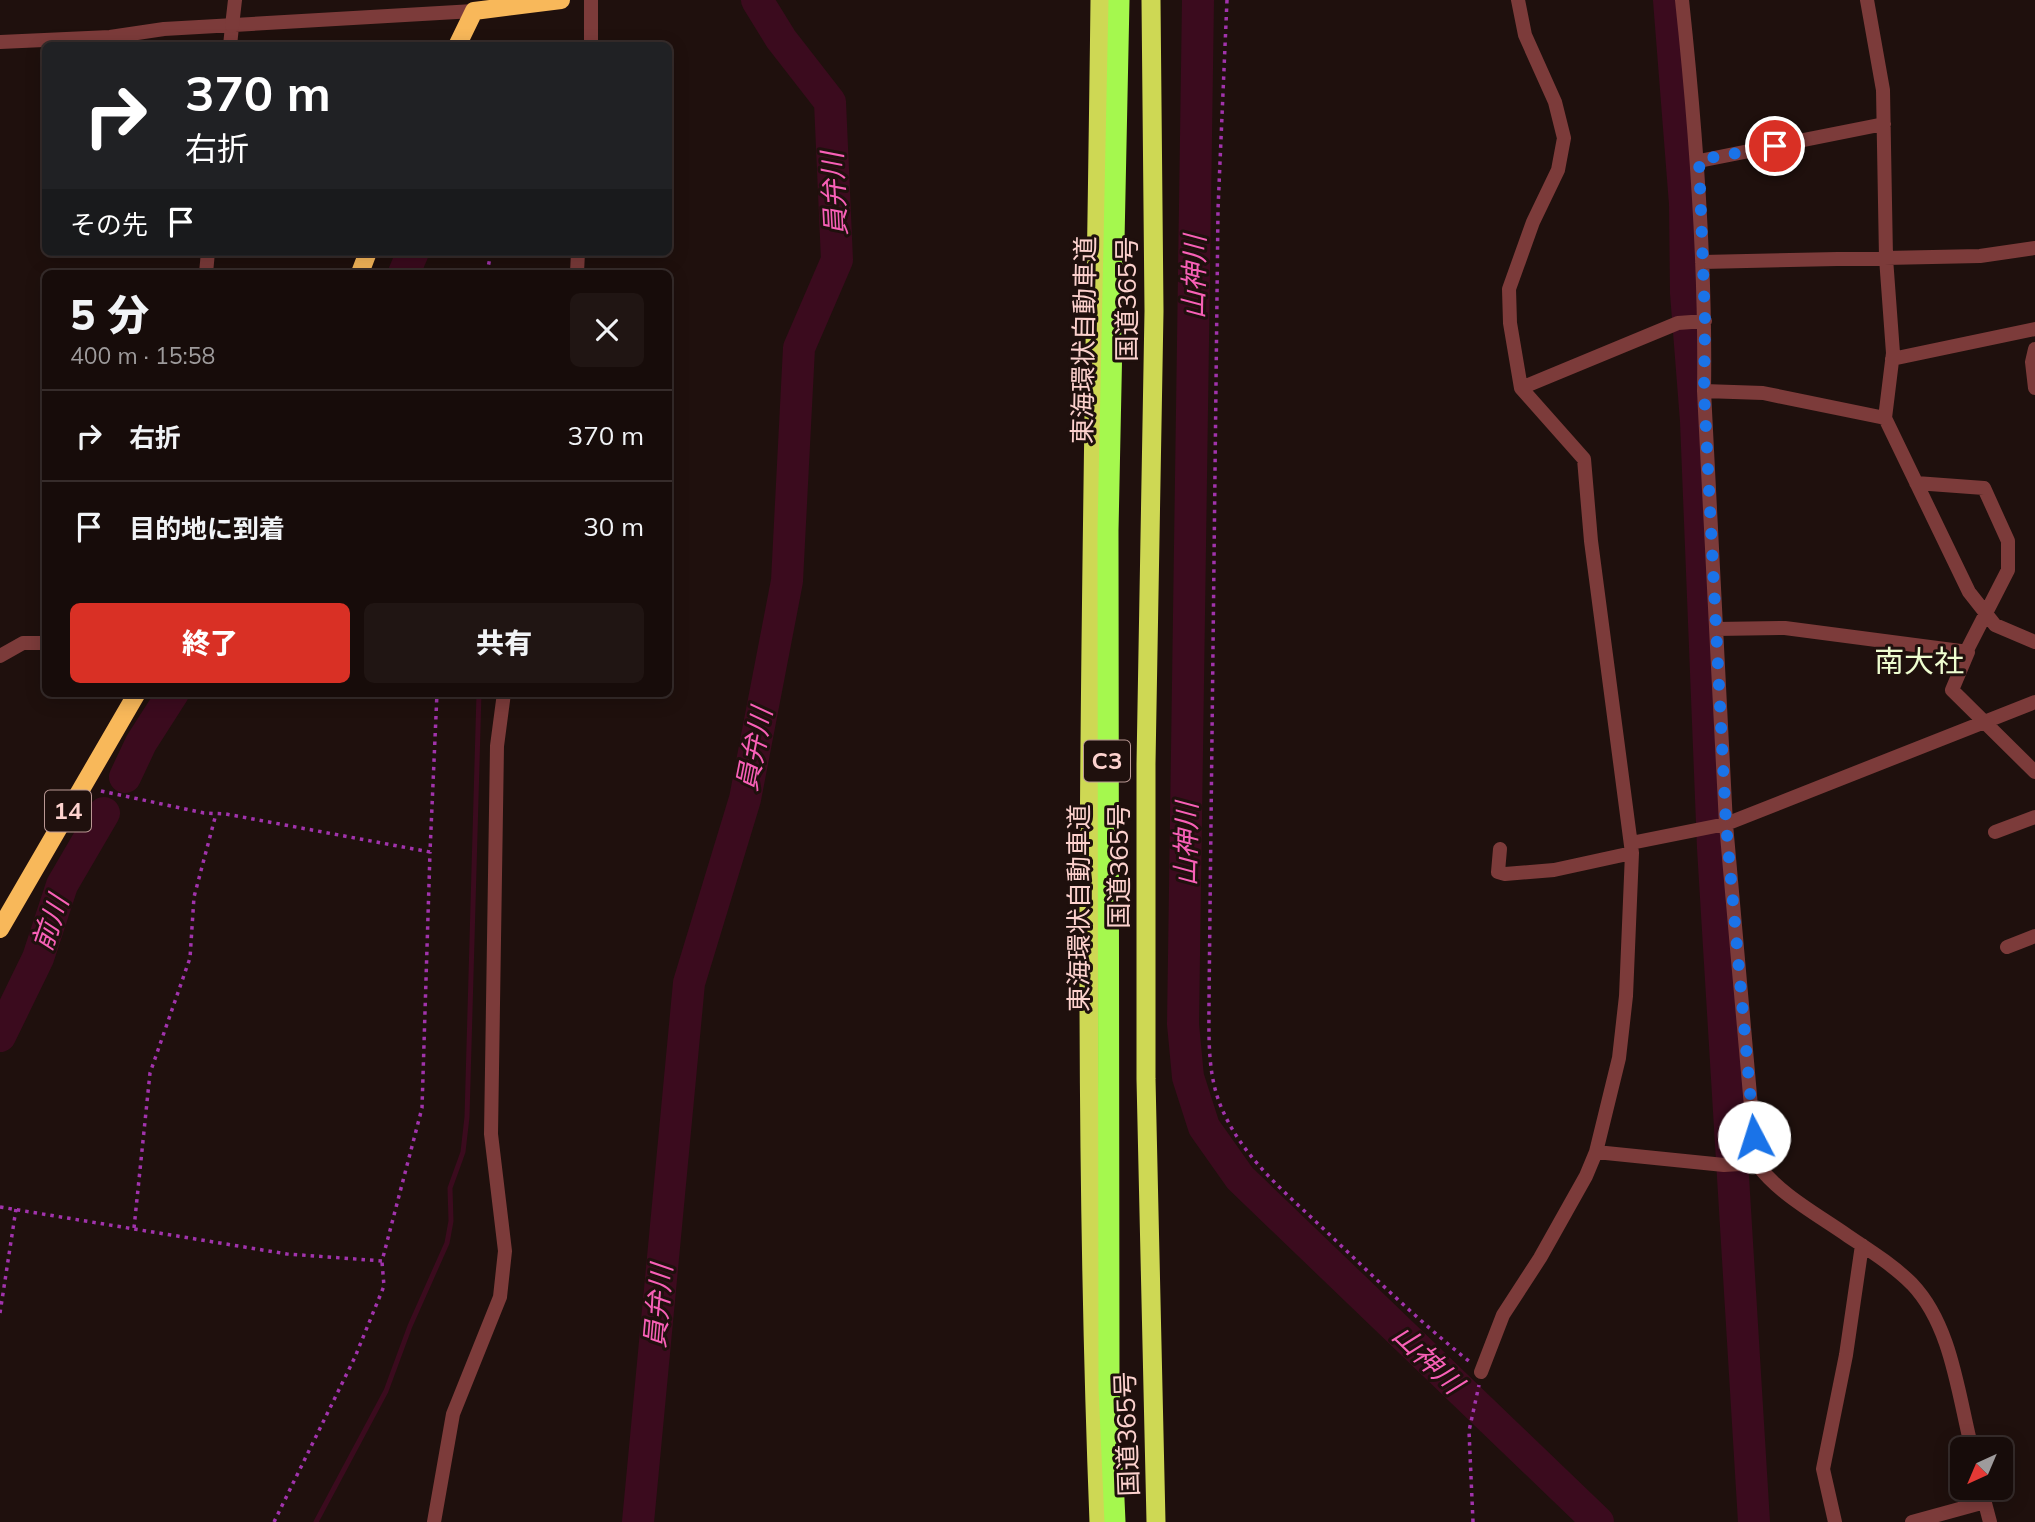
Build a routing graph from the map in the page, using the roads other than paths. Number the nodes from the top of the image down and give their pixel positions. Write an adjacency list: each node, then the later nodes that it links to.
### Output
1 (235, 0): 11 (street)
2 (561, 0): 10 (main road)
3 (591, 0): 15 (street)
4 (1100, 0): 57 (highway, 国道365号)
5 (1119, 0): 58 (highway, 東海環状自動車道 / C3)
6 (1151, 0): 59 (highway, 国道365号)
7 (1518, 0): 25 (street)
8 (1682, 0): 17 (street)
9 (1867, 0): 16 (street)
10 (477, 6): 11 (street); 14 (main road)
11 (232, 26): 12 (street); 13 (street)
12 (0, 41)
13 (230, 42)
14 (459, 42)
15 (591, 42)
16 (1884, 124): 17 (street); 19 (street)
17 (1699, 160): 20 (street)
18 (2035, 248): 19 (street)
19 (1886, 258): 20 (street); 24 (street)
20 (1702, 262): 21 (street)
21 (1700, 321): 25 (street); 27 (street)
22 (2035, 329): 24 (street)
23 (2035, 349): 26 (street)
24 (1892, 359): 28 (street)
25 (1521, 388): 44 (street)
26 (2035, 388)
27 (1704, 391): 28 (street); 31 (street)
28 (1885, 418): 29 (street)
29 (1916, 483): 30 (street); 30 (street)
30 (1987, 614): 32 (street); 34 (street)
31 (1716, 629): 34 (street); 42 (street)
32 (2035, 642)
33 (42, 643): 35 (street)
34 (1966, 652): 39 (street)
35 (0, 656)
36 (134, 697): 46 (main road, 14)
37 (503, 697): 56 (street)
38 (2035, 702): 39 (street)
39 (1985, 720): 40 (street); 42 (street)
40 (2035, 772)
41 (2035, 817): 43 (street)
42 (1723, 825): 44 (street); 50 (street)
43 (1995, 832)
44 (1631, 848): 45 (street); 49 (street)
45 (1500, 849)
46 (0, 929)
47 (2035, 936): 48 (street)
48 (2007, 947)
49 (1596, 1153): 50 (street); 52 (street)
50 (1750, 1163): 51 (street)
51 (1862, 1245): 53 (street); 60 (street)
52 (1481, 1374)
53 (1969, 1437)
54 (1970, 1500): 61 (street)
55 (1984, 1500): 62 (street)
56 (434, 1522)
57 (1099, 1522)
58 (1115, 1522)
59 (1156, 1522)
60 (1835, 1522)
61 (1912, 1522)
62 (1990, 1522)

